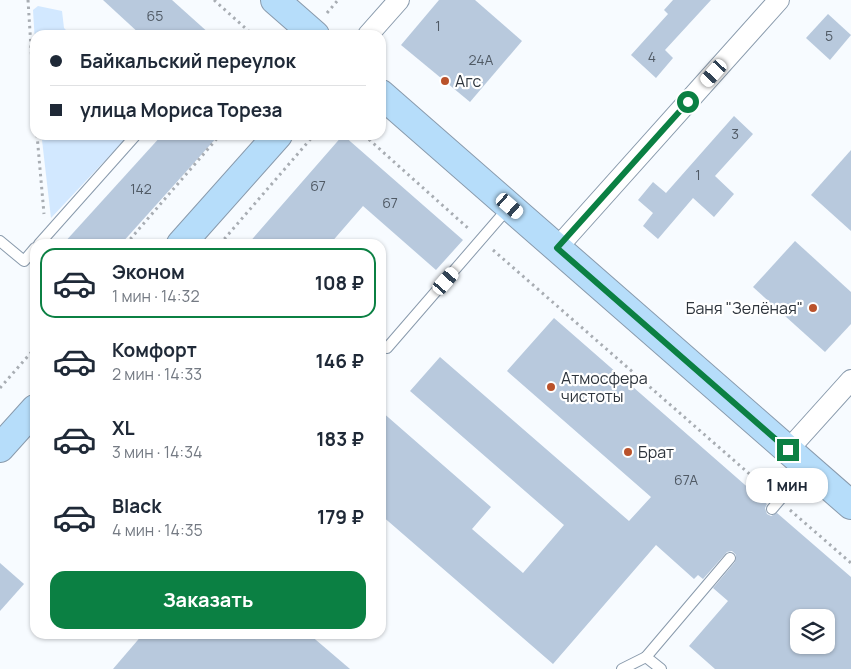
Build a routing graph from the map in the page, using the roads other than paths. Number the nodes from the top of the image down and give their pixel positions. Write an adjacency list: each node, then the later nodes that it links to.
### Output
1 (275, 0): 4 (main road)
2 (400, 0): 5 (street)
3 (779, 0): 13 (street)
4 (309, 30)
5 (373, 30)
6 (386, 98): 9 (main road)
7 (132, 140): 10 (lane)
8 (274, 140): 11 (main road)
9 (510, 206): 13 (main road); 15 (lane)
10 (43, 239)
11 (185, 239)
12 (0, 241): 14 (lane)
13 (557, 248): 17 (main road)
14 (30, 254)
15 (388, 348)
16 (851, 380): 17 (street)
17 (798, 459): 18 (main road); 19 (lane)
18 (851, 505)
19 (772, 509)
20 (730, 558): 21 (lane)
21 (646, 657): 22 (lane); 23 (lane)
22 (622, 669)
23 (661, 669)

